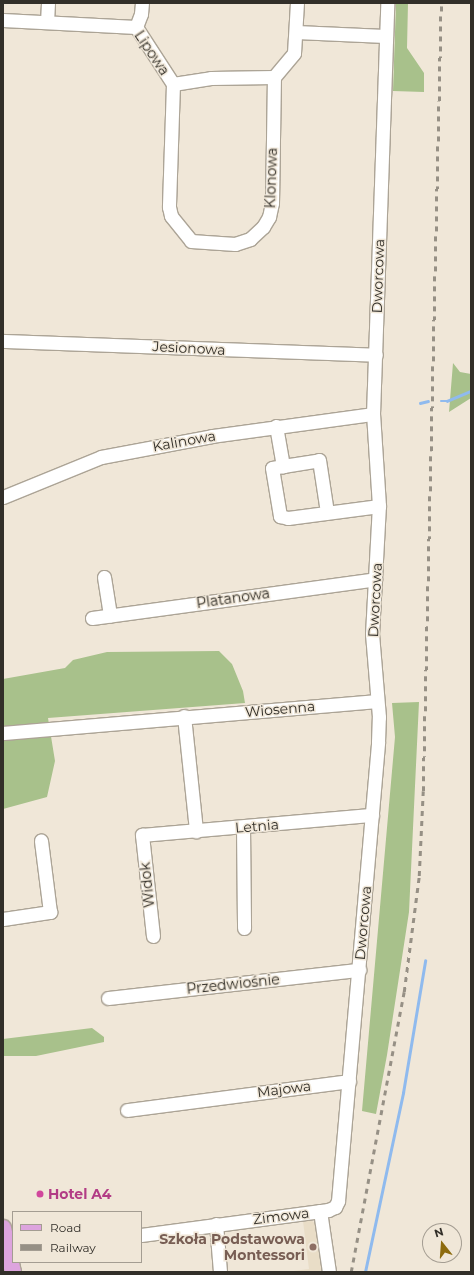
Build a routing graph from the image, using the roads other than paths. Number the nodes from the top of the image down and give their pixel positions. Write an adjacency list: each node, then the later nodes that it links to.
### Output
1 (48, 3): 6 (street)
2 (142, 3): 7 (street)
3 (297, 3): 8 (street)
4 (387, 3): 9 (street, Dworcowa)
5 (3, 20): 6 (street, Lipowa)
6 (47, 22): 7 (street, Lipowa)
7 (136, 27): 11 (street, Lipowa)
8 (296, 35): 9 (street); 10 (street)
9 (385, 36): 13 (street, Dworcowa)
10 (274, 77): 11 (street, Lipowa); 11 (street, Klonowa)
11 (173, 84)
12 (3, 341): 13 (street, Jesionowa)
13 (376, 355): 14 (street, Dworcowa)
14 (373, 414): 15 (street, Kalinowa); 18 (street, Dworcowa)
15 (276, 426): 16 (street); 17 (street, Kalinowa)
16 (283, 466): 19 (street); 19 (street)
17 (3, 497)
18 (379, 506): 19 (street); 21 (street, Dworcowa)
19 (327, 512)
20 (104, 576): 22 (street)
21 (375, 579): 22 (street, Platanowa); 24 (street, Dworcowa)
22 (110, 616): 23 (street, Platanowa)
23 (92, 618)
24 (377, 701): 25 (street, Wiosenna); 27 (street, Dworcowa)
25 (184, 716): 26 (street, Wiosenna); 29 (street)
26 (3, 733)
27 (372, 815): 28 (street, Letnia); 35 (street, Dworcowa)
28 (243, 827): 29 (street, Letnia); 33 (street)
29 (196, 830): 30 (street, Letnia)
30 (142, 835): 34 (street, Widok)
31 (41, 841): 32 (street)
32 (3, 919)
33 (244, 928)
34 (153, 936)
35 (358, 970): 36 (street, Przedwiośnie); 37 (street, Dworcowa)
36 (108, 998)
37 (349, 1081): 38 (street, Majowa); 39 (street, Dworcowa)
38 (127, 1110)
39 (340, 1195): 40 (street, Zimowa)
40 (320, 1211): 41 (street, Zimowa); 46 (street)
41 (216, 1224): 42 (street, Zimowa); 45 (street)
42 (142, 1235)
43 (7, 1243): 44 (main road)
44 (13, 1272)
45 (220, 1272)
46 (329, 1272)

